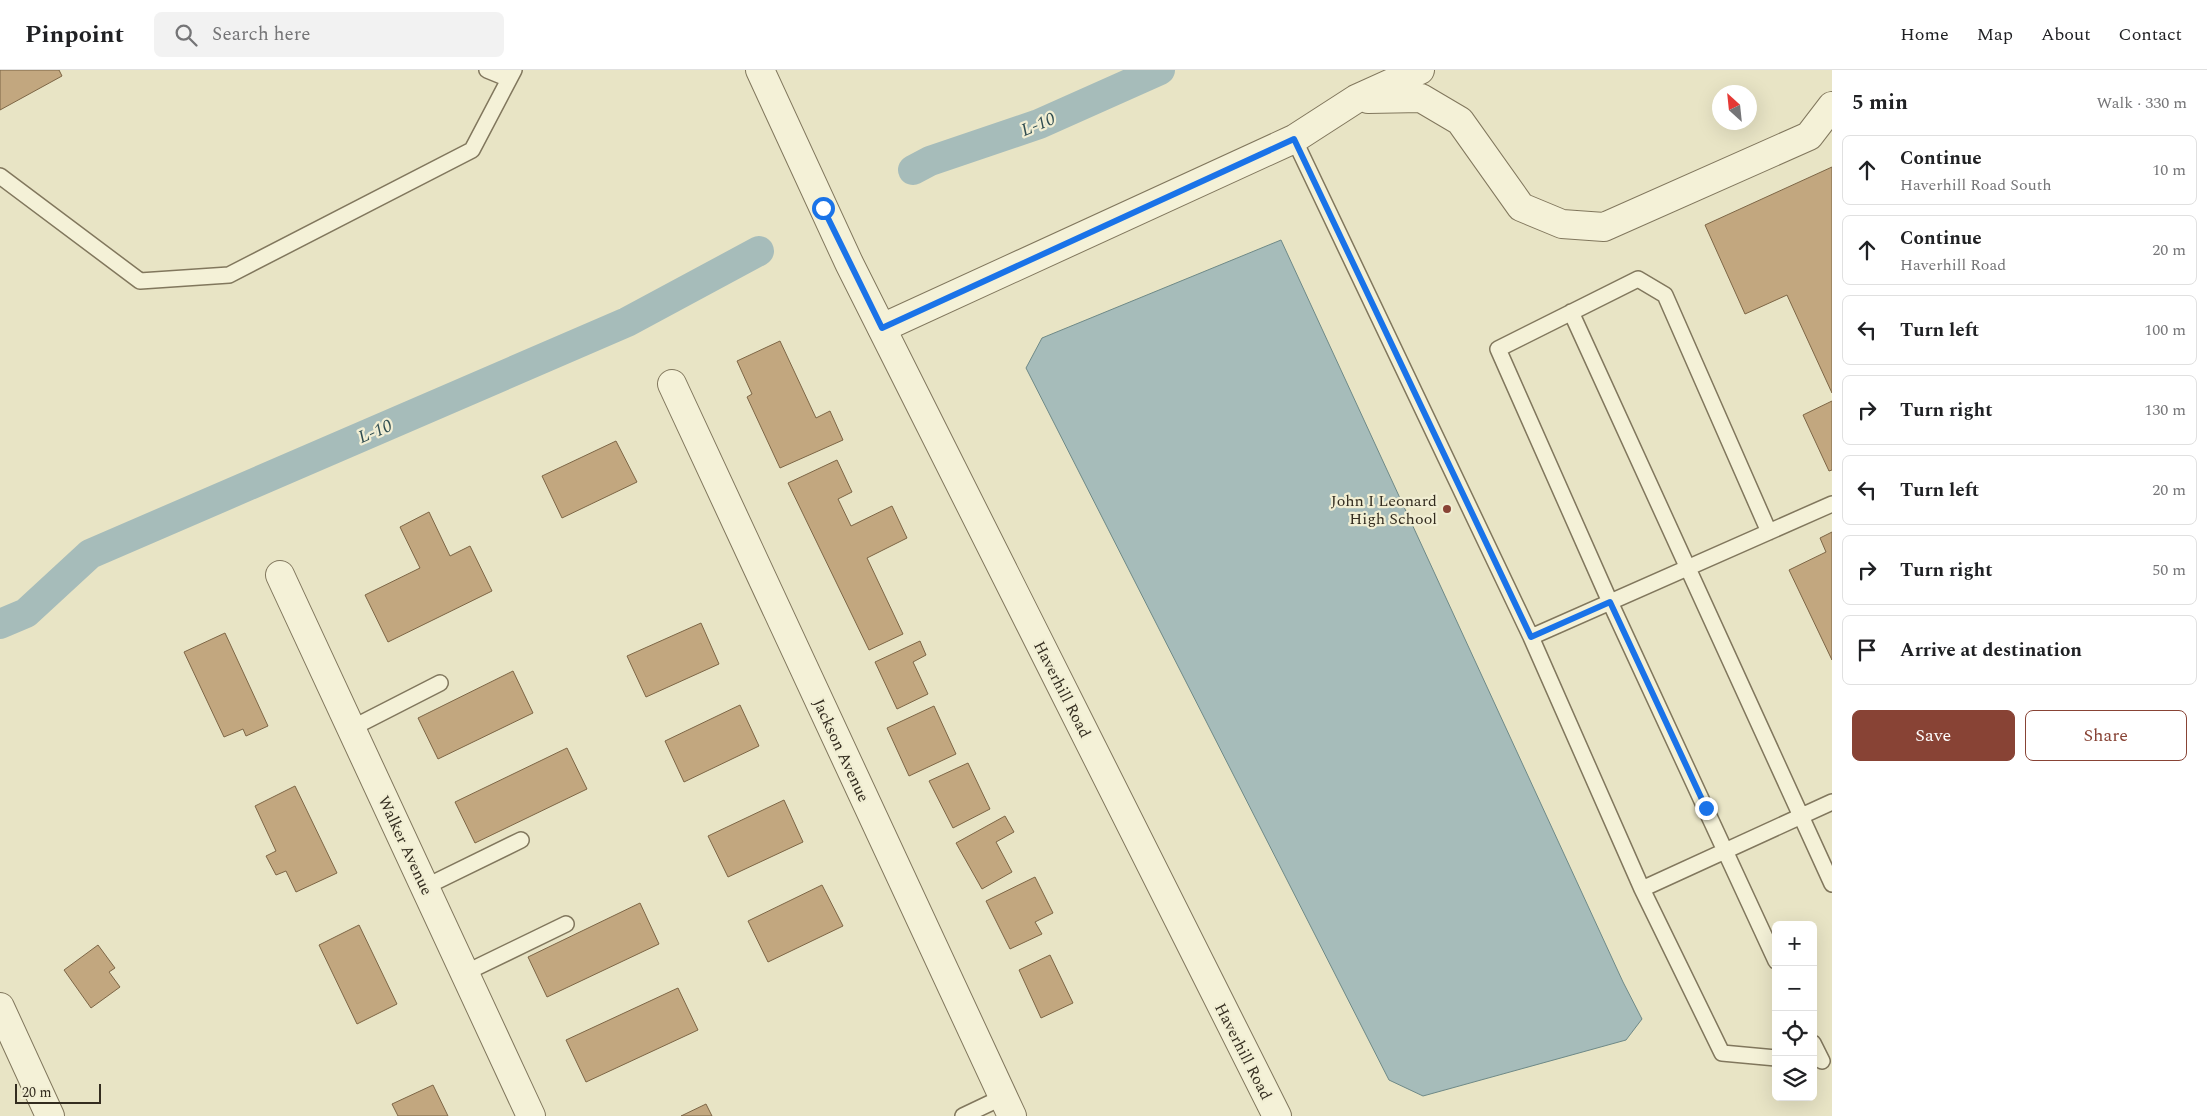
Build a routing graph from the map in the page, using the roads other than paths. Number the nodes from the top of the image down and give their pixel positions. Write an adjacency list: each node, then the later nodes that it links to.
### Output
1 (487, 70): 4 (lane)
2 (760, 70): 10 (street, Haverhill Road)
3 (1420, 70): 5 (street)
4 (511, 74): 8 (lane)
5 (1356, 99): 6 (street); 7 (street)
6 (1832, 106)
7 (1294, 139): 10 (street); 17 (lane)
8 (0, 176)
9 (1571, 312): 13 (lane); 14 (lane); 16 (lane)
10 (882, 328): 36 (street, Haverhill Road)
11 (672, 384): 32 (street, Jackson Avenue)
12 (1832, 504): 13 (lane)
13 (1769, 532): 14 (lane)
14 (1687, 568): 16 (lane); 21 (lane)
15 (280, 575): 19 (street, Walker Avenue)
16 (1610, 602): 17 (lane); 23 (lane)
17 (1531, 637): 26 (lane)
18 (440, 683): 19 (lane)
19 (352, 728): 25 (street, Walker Avenue)
20 (1832, 802): 21 (lane)
21 (1801, 816): 23 (lane); 24 (lane)
22 (521, 840): 25 (lane)
23 (1726, 851): 26 (lane); 28 (lane)
24 (1832, 884)
25 (425, 887): 29 (street, Walker Avenue)
26 (1642, 889): 31 (lane)
27 (566, 924): 29 (lane)
28 (1772, 952)
29 (465, 973): 34 (street, Walker Avenue)
30 (0, 1008): 33 (street)
31 (1772, 1058)
32 (1007, 1107): 35 (lane)
33 (50, 1116)
34 (531, 1116)
35 (963, 1116)
36 (1277, 1116)

